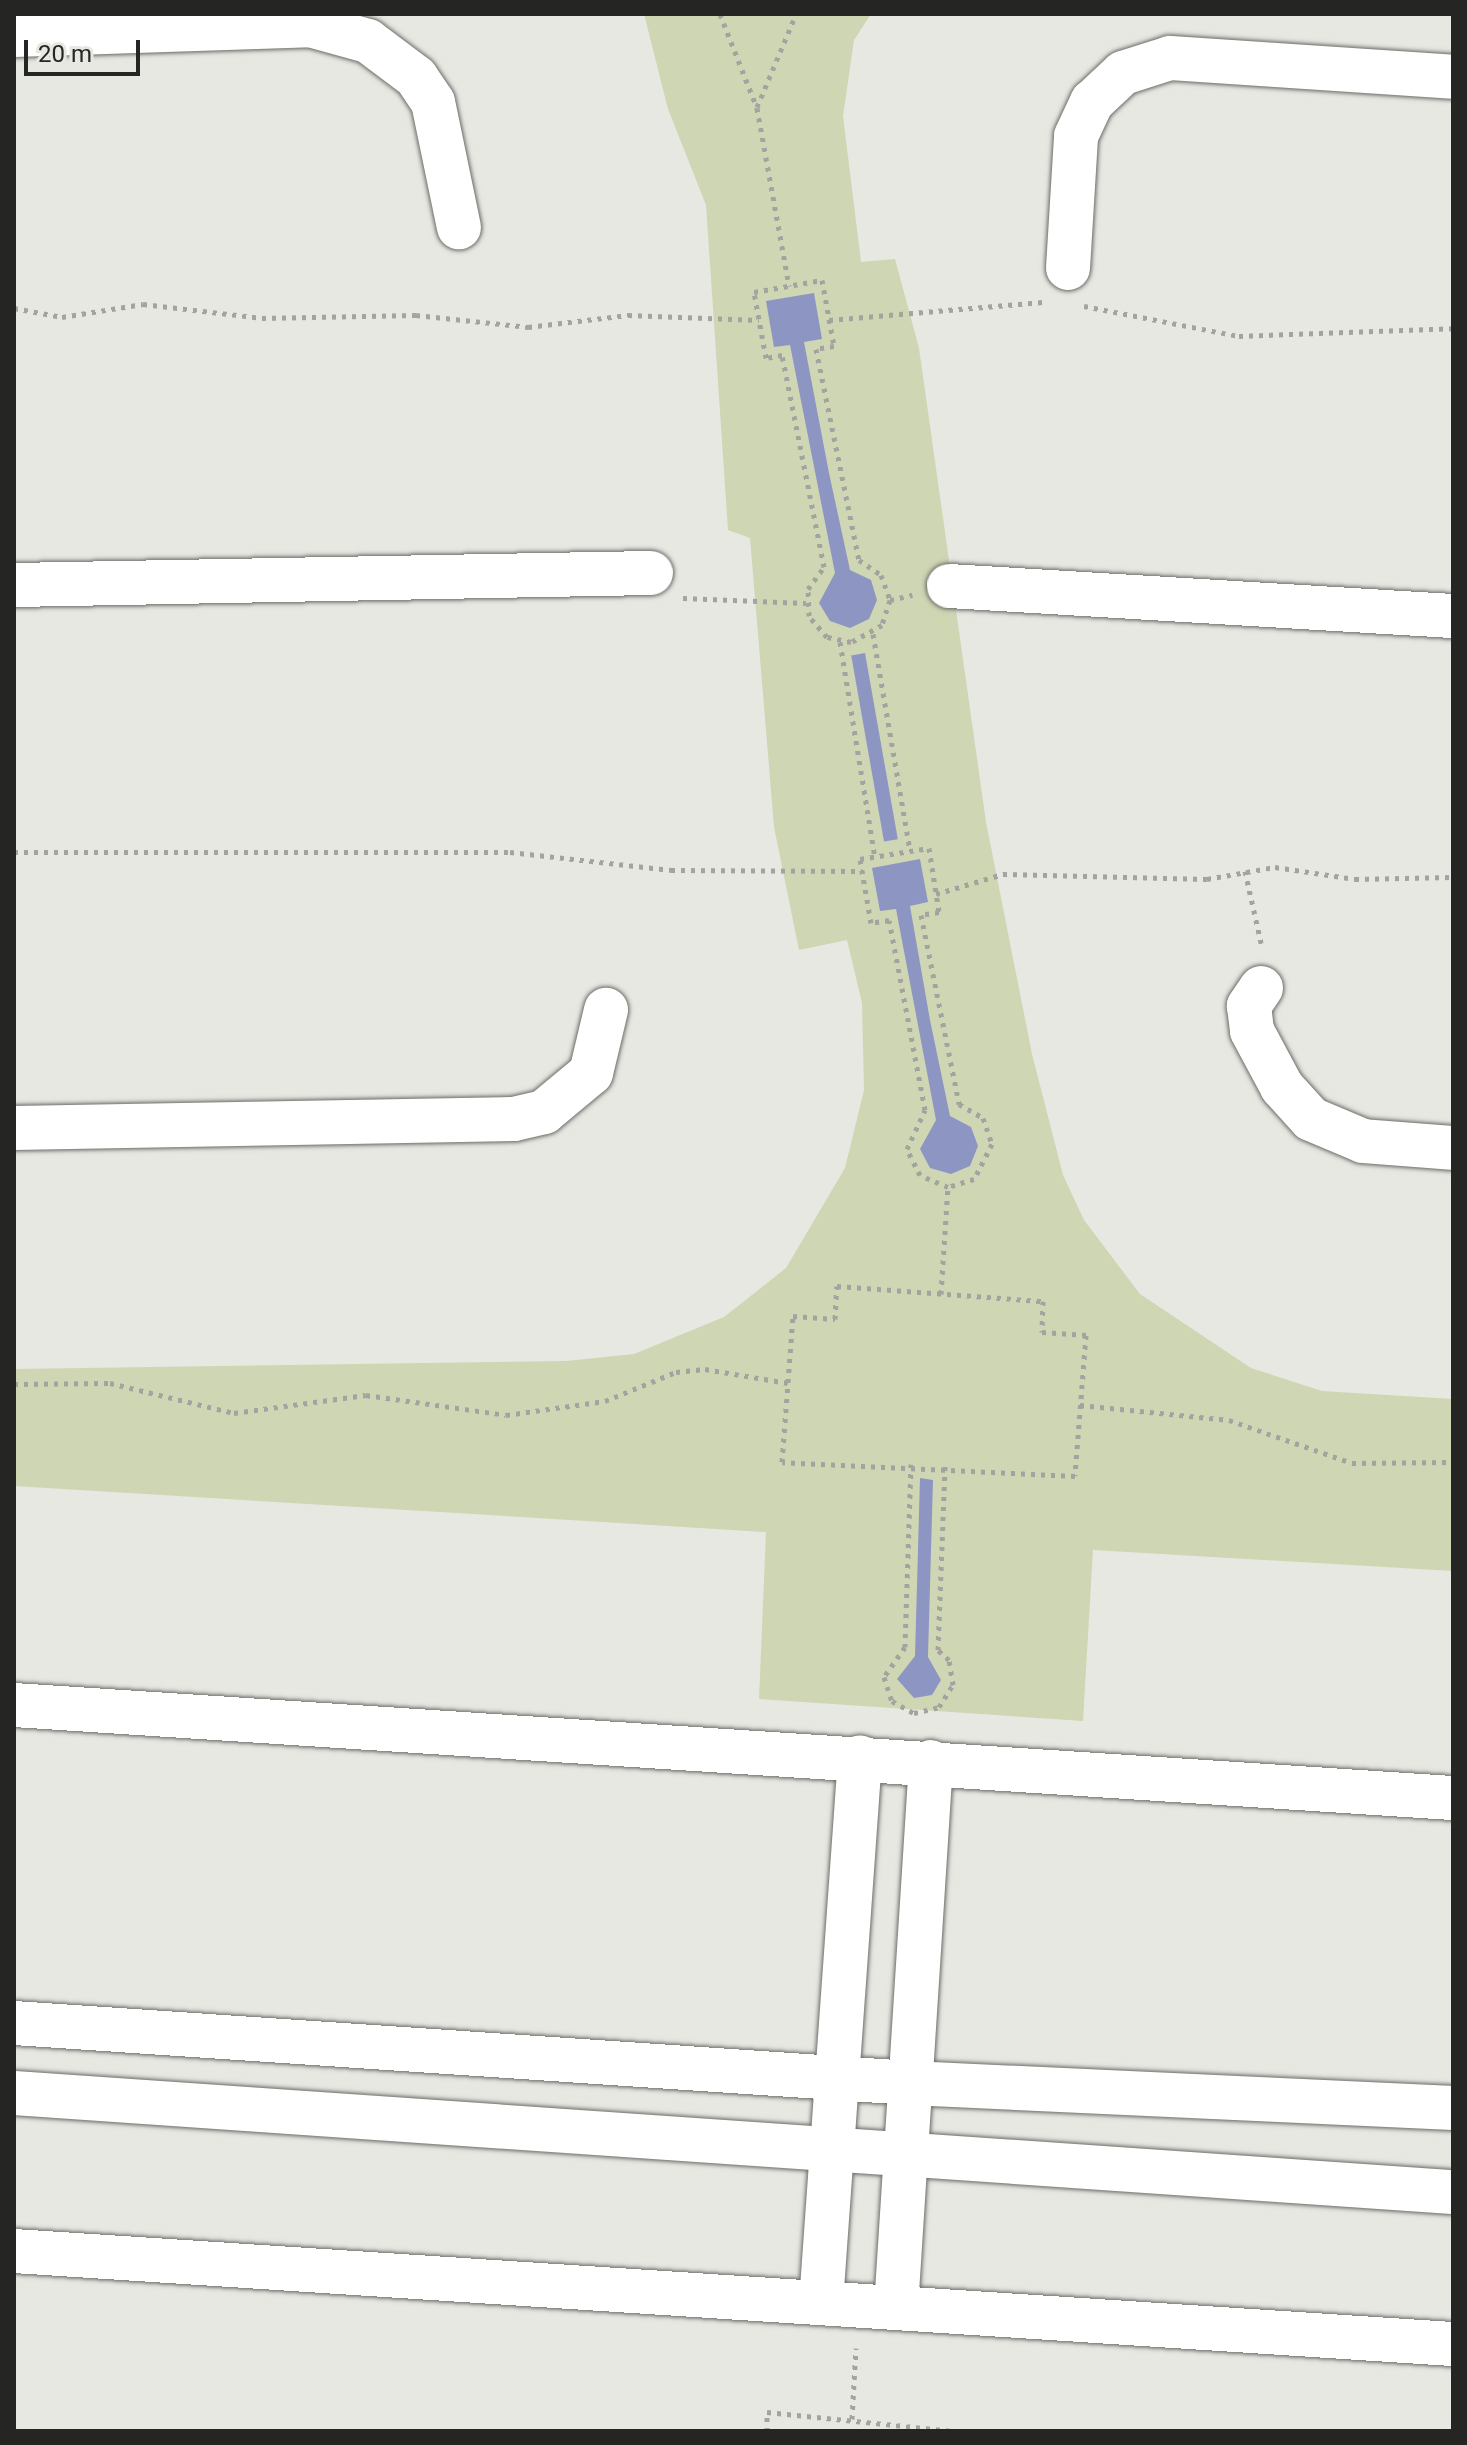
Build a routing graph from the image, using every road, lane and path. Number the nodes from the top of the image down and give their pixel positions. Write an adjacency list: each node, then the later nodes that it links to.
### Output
1 (720, 14): 5 (path)
2 (796, 14): 5 (path)
3 (14, 35): 6 (street)
4 (1453, 77): 8 (street)
5 (757, 108): 7 (path)
6 (459, 227)
7 (789, 286): 10 (path); 11 (path)
8 (1063, 291): 11 (path); 12 (path)
9 (14, 308): 10 (path)
10 (759, 320): 16 (path)
11 (829, 320): 18 (path)
12 (1453, 328)
13 (651, 573): 14 (street); 16 (path)
14 (14, 585)
15 (949, 586): 17 (street)
16 (806, 603): 19 (path)
17 (1453, 616)
18 (873, 634): 19 (path); 20 (path)
19 (840, 642): 22 (path)
20 (910, 851): 22 (path); 26 (path)
21 (14, 852): 23 (path)
22 (875, 857): 23 (path)
23 (862, 871): 31 (path)
24 (1245, 871): 25 (path); 26 (path); 27 (path)
25 (1453, 877)
26 (936, 894): 31 (path)
27 (1261, 988): 30 (street)
28 (606, 1010): 29 (street)
29 (14, 1128)
30 (1453, 1148)
31 (948, 1187): 32 (path)
32 (941, 1294): 33 (path); 35 (path)
33 (788, 1383): 34 (path); 37 (path)
34 (14, 1384)
35 (1080, 1405): 36 (path); 38 (path)
36 (1453, 1462)
37 (911, 1464): 38 (path); 38 (path)
38 (945, 1466)
39 (14, 1705): 40 (street)
40 (860, 1757): 41 (street); 44 (street)
41 (931, 1762): 42 (street); 45 (street)
42 (1453, 1798)
43 (14, 2023): 44 (street)
44 (836, 2078): 45 (street); 48 (street)
45 (910, 2083): 47 (street); 49 (street)
46 (14, 2093): 48 (street)
47 (1453, 2108)
48 (831, 2149): 49 (street); 52 (street)
49 (906, 2154): 50 (street); 52 (street)
50 (1453, 2192)
51 (14, 2251): 52 (street)
52 (858, 2306): 53 (street); 54 (path)
53 (1453, 2344)
54 (852, 2419): 55 (path); 56 (path)
55 (767, 2431)
56 (953, 2431)

